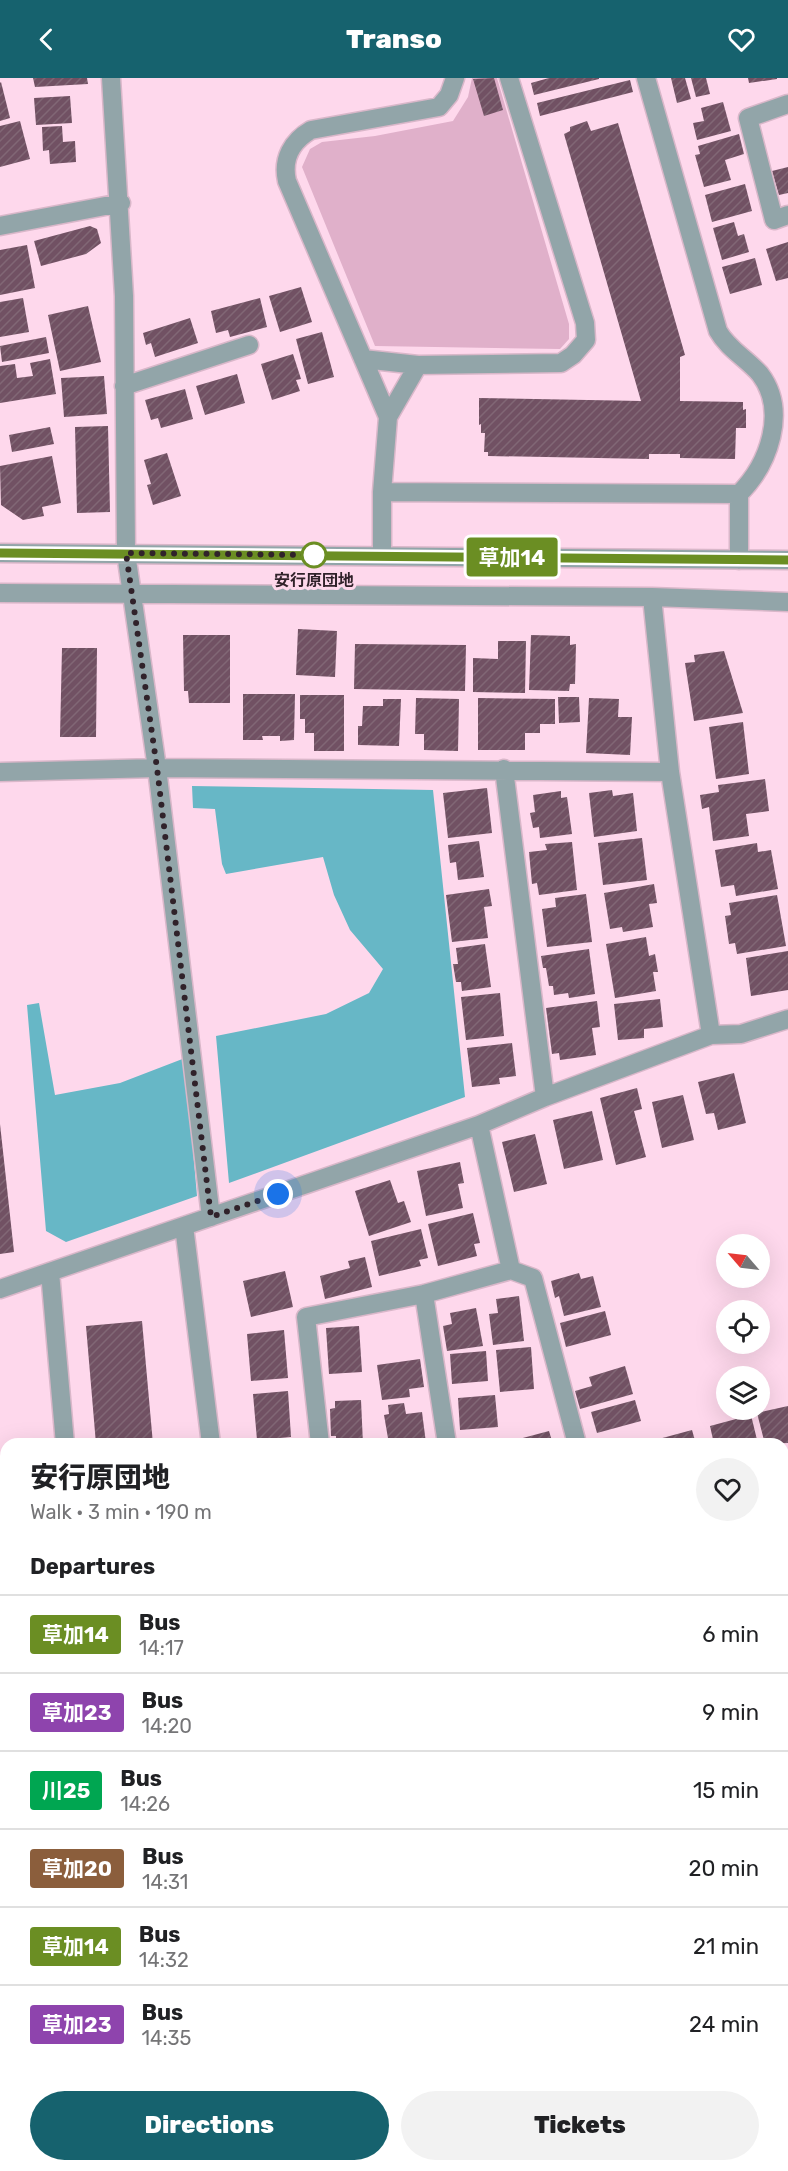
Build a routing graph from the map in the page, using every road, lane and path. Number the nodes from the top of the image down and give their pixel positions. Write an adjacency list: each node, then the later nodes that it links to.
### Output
1 (111, 78): 6 (street)
2 (455, 78): 10 (street)
3 (509, 78): 11 (street)
4 (646, 78): 15 (street)
5 (788, 104): 7 (street)
6 (121, 203): 8 (street); 12 (street)
7 (788, 215)
8 (0, 226)
9 (249, 345): 12 (street)
10 (363, 359): 11 (street); 13 (street)
11 (418, 365): 13 (street)
12 (124, 386): 17 (street)
13 (388, 417): 14 (street)
14 (382, 492): 15 (street); 18 (street)
15 (739, 494): 19 (street)
16 (0, 553): 17 (street)
17 (126, 553): 18 (street); 22 (street)
18 (382, 556): 19 (street)
19 (739, 560): 20 (street)
20 (788, 560)
21 (0, 593): 22 (street)
22 (131, 596): 23 (street); 25 (street)
23 (652, 597): 24 (street); 28 (street)
24 (788, 602)
25 (157, 768): 26 (street); 27 (street); 33 (street)
26 (504, 769): 28 (street); 31 (street)
27 (0, 772)
28 (670, 772): 30 (street)
29 (788, 1019): 30 (street)
30 (711, 1035): 31 (street)
31 (545, 1097): 32 (street)
32 (479, 1125): 33 (street); 35 (street)
33 (211, 1217): 34 (street)
34 (184, 1226): 36 (street); 40 (street)
35 (511, 1270): 38 (street); 43 (street)
36 (50, 1272): 37 (street); 39 (street)
37 (0, 1289)
38 (424, 1294): 41 (street); 42 (street)
39 (64, 1438)
40 (210, 1438)
41 (319, 1438)
42 (446, 1438)
43 (575, 1438)

